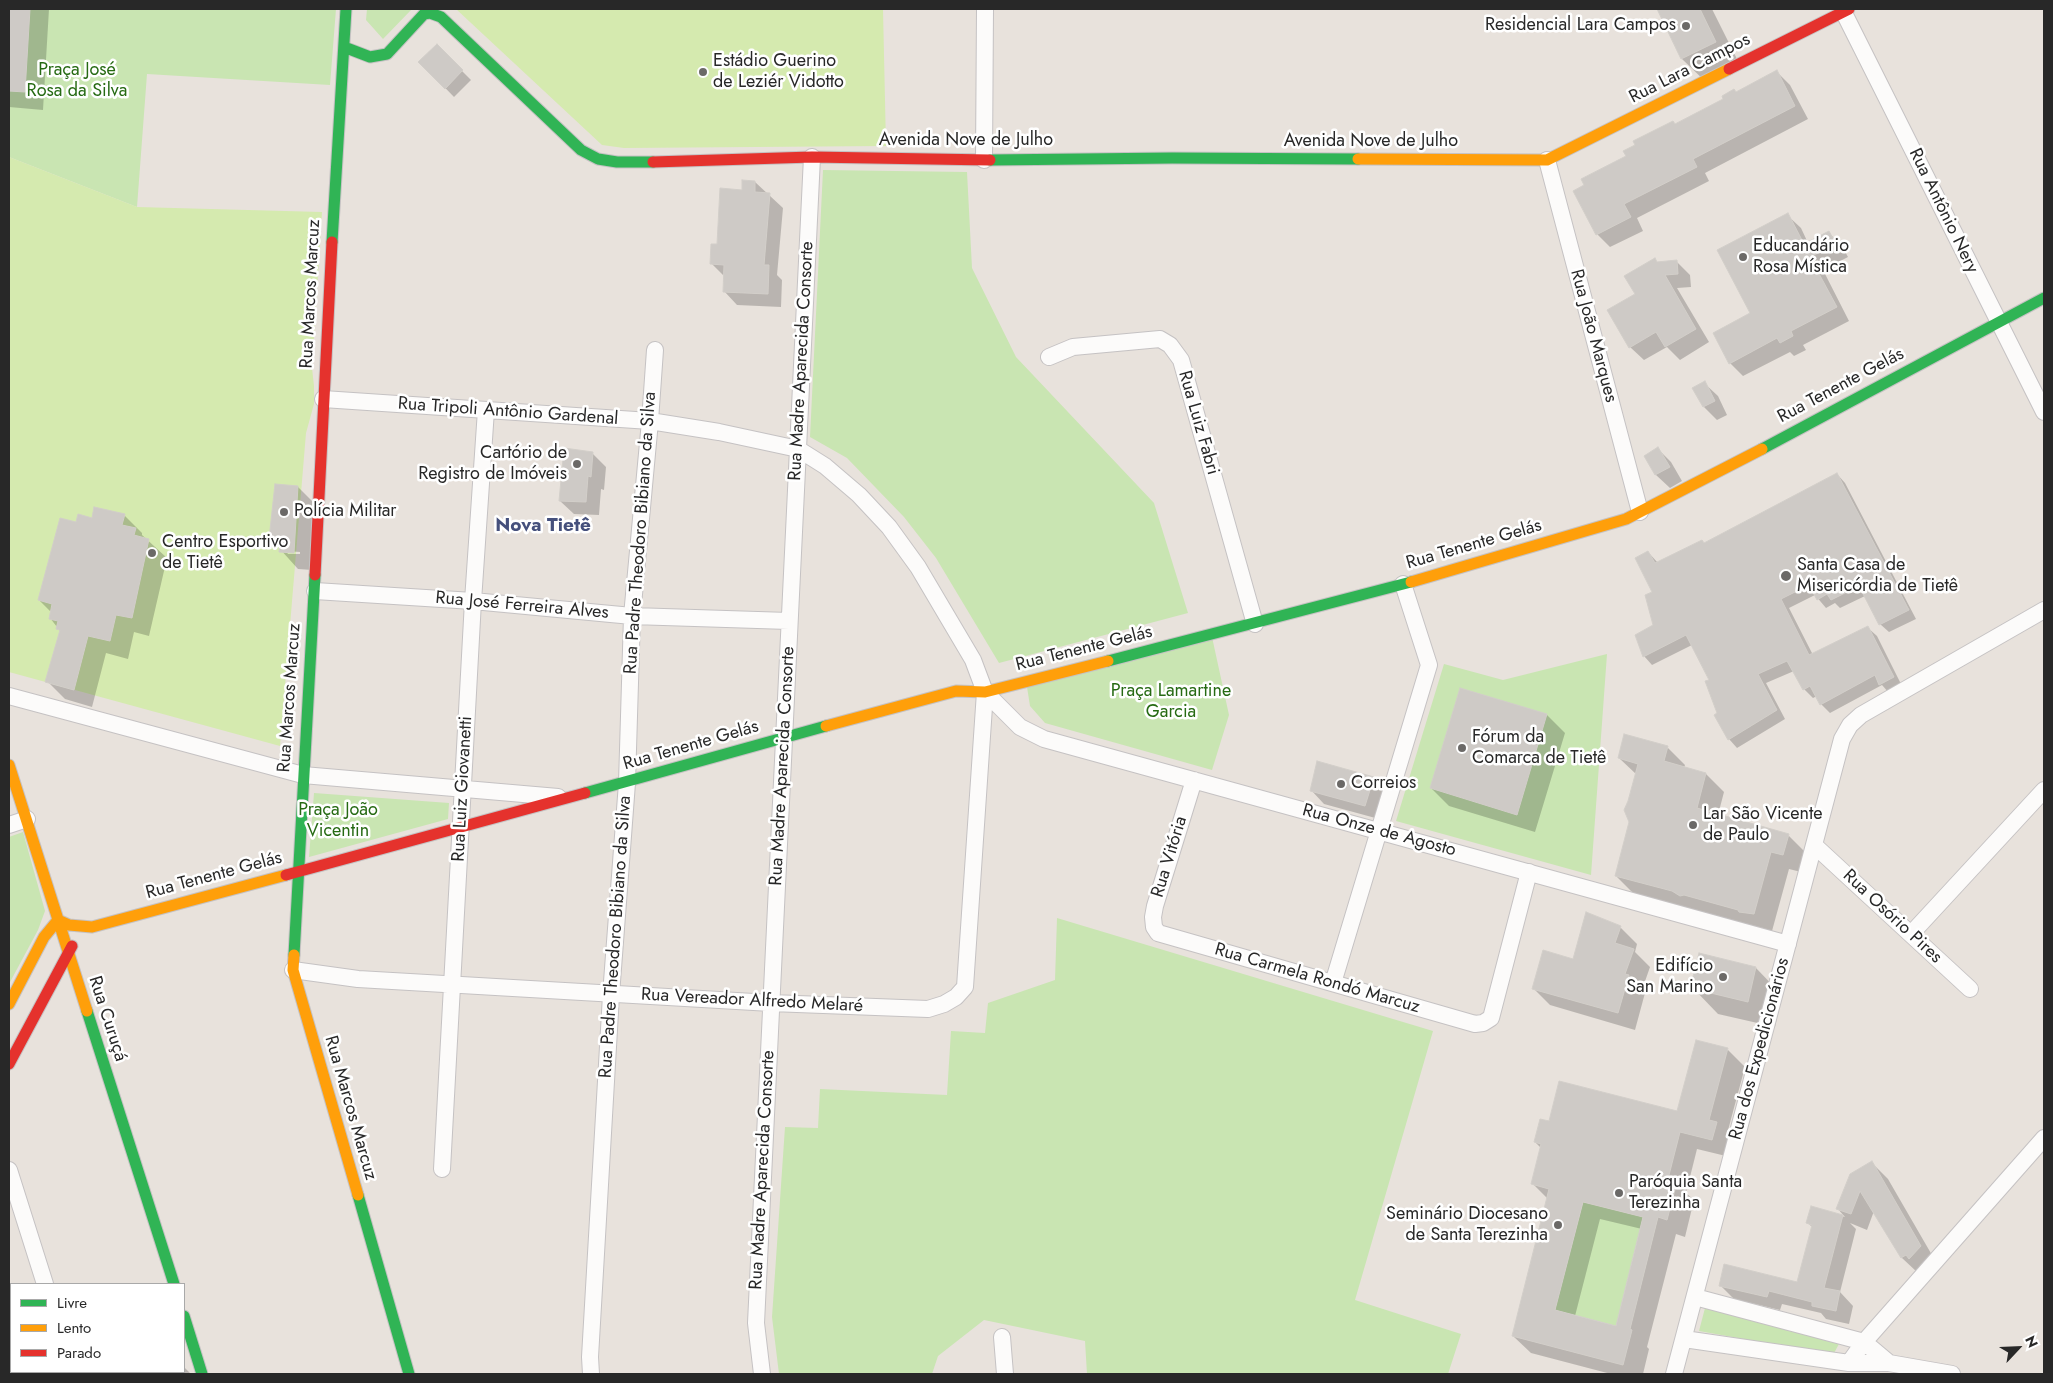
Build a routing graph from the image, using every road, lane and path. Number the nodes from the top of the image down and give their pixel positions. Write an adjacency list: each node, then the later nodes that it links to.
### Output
1 (346, 9): 4 (street, Rua Marcos Marcuz)
2 (985, 9): 8 (street)
3 (1845, 10): 9 (street, Rua Lara Campos); 11 (street, Rua Antônio Nery)
4 (344, 46): 5 (street); 6 (street, Rua Marcos Marcuz)
5 (370, 56): 6 (street); 7 (street, Avenida Nove de Julho)
6 (343, 72): 14 (street, Rua Marcos Marcuz)
7 (812, 157): 8 (street, Avenida Nove de Julho); 18 (street, Rua Madre Aparecida Consorte)
8 (984, 160): 9 (street, Avenida Nove de Julho)
9 (1547, 160): 19 (street, Rua João Marques)
10 (2044, 298): 11 (street, Rua Tenente Gelás)
11 (1998, 322): 16 (street, Rua Antônio Nery); 19 (street, Rua Tenente Gelás)
12 (655, 350): 17 (street, Rua Padre Theodoro Bibiano da Silva)
13 (1049, 357): 26 (street, Rua Luiz Fabri)
14 (323, 399): 15 (street, Rua Tripoli Antônio Gardenal); 21 (street, Rua Marcos Marcuz)
15 (486, 410): 17 (street, Rua Tripoli Antônio Gardenal); 22 (street, Rua Luiz Giovanetti)
16 (2044, 412)
17 (650, 421): 18 (street, Rua Tripoli Antônio Gardenal); 24 (street, Rua Padre Theodoro Bibiano da Silva)
18 (798, 449): 25 (street, Rua Madre Aparecida Consorte); 27 (street, Rua Tripoli Antônio Gardenal)
19 (1640, 512): 20 (street, Rua Tenente Gelás)
20 (1403, 584): 26 (street, Rua Tenente Gelás); 40 (street)
21 (314, 591): 22 (street, Rua José Ferreira Alves); 31 (street, Rua Marcos Marcuz)
22 (473, 602): 24 (street, Rua José Ferreira Alves); 34 (street, Rua Luiz Giovanetti)
23 (2044, 610): 41 (street, Rua dos Expedicionários)
24 (632, 616): 25 (street, Rua José Ferreira Alves); 33 (street, Rua Padre Theodoro Bibiano da Silva)
25 (789, 621): 29 (street, Rua Madre Aparecida Consorte)
26 (1255, 624): 27 (street, Rua Tenente Gelás)
27 (985, 692): 29 (street, Rua Tenente Gelás); 32 (street, Rua Onze de Agosto); 55 (street, Rua Vereador Alfredo Melaré)
28 (9, 696): 31 (street)
29 (784, 737): 33 (street, Rua Tenente Gelás); 55 (street, Rua Madre Aparecida Consorte)
30 (9, 765): 37 (street, Rua Curuçá)
31 (303, 775): 34 (street); 42 (street, Rua Marcos Marcuz)
32 (1194, 780): 40 (street, Rua Onze de Agosto); 46 (street, Rua Vitória)
33 (626, 783): 36 (street, Rua Tenente Gelás); 54 (street, Rua Padre Theodoro Bibiano da Silva)
34 (463, 789): 36 (street); 39 (street, Rua Luiz Giovanetti)
35 (2044, 790): 47 (street)
36 (568, 798): 39 (street, Rua Tenente Gelás)
37 (27, 818): 38 (street); 44 (street, Rua Curuçá)
38 (9, 825)
39 (462, 828): 42 (street, Rua Tenente Gelás); 52 (street, Rua Luiz Giovanetti)
40 (1379, 831): 43 (street, Rua Onze de Agosto); 51 (street)
41 (1814, 844): 47 (street, Rua Osório Pires); 48 (street, Rua dos Expedicionários)
42 (298, 871): 45 (street, Rua Tenente Gelás); 50 (street, Rua Marcos Marcuz)
43 (1529, 872): 48 (street, Rua Onze de Agosto); 51 (street, Rua Carmela Rondó Marcuz)
44 (58, 920): 45 (street, Rua Tenente Gelás); 49 (street, Rua Curuçá); 56 (street)
45 (92, 927): 49 (street, Rua Tenente Gelás)
46 (1158, 933): 51 (street, Rua Carmela Rondó Marcuz)
47 (1911, 934): 53 (street, Rua Osório Pires)
48 (1788, 944): 63 (street, Rua dos Expedicionários)
49 (68, 953): 57 (street, Rua Tenente Gelás); 62 (street, Rua Curuçá)
50 (293, 970): 52 (street, Rua Vereador Alfredo Melaré); 71 (street, Rua Marcos Marcuz)
51 (1333, 983)
52 (453, 985): 54 (street, Rua Vereador Alfredo Melaré); 59 (street, Rua Luiz Giovanetti)
53 (1970, 989)
54 (611, 994): 55 (street, Rua Vereador Alfredo Melaré); 72 (street, Rua Padre Theodoro Bibiano da Silva)
55 (771, 1003): 73 (street, Rua Madre Aparecida Consorte)
56 (9, 1004)
57 (9, 1064)
58 (2044, 1138): 67 (street)
59 (442, 1169)
60 (9, 1170): 61 (street)
61 (45, 1283)
62 (174, 1283)
63 (1695, 1297): 66 (street, Rua dos Expedicionários); 67 (street)
64 (185, 1319): 70 (street)
65 (1002, 1337): 74 (street)
66 (1684, 1339): 68 (street); 75 (street, Rua dos Expedicionários)
67 (1864, 1342): 68 (street); 69 (street)
68 (1849, 1363): 69 (street)
69 (1889, 1363): 76 (street)
70 (202, 1374)
71 (409, 1374)
72 (591, 1374)
73 (762, 1374)
74 (1005, 1374)
75 (1674, 1374)
76 (1952, 1374)

